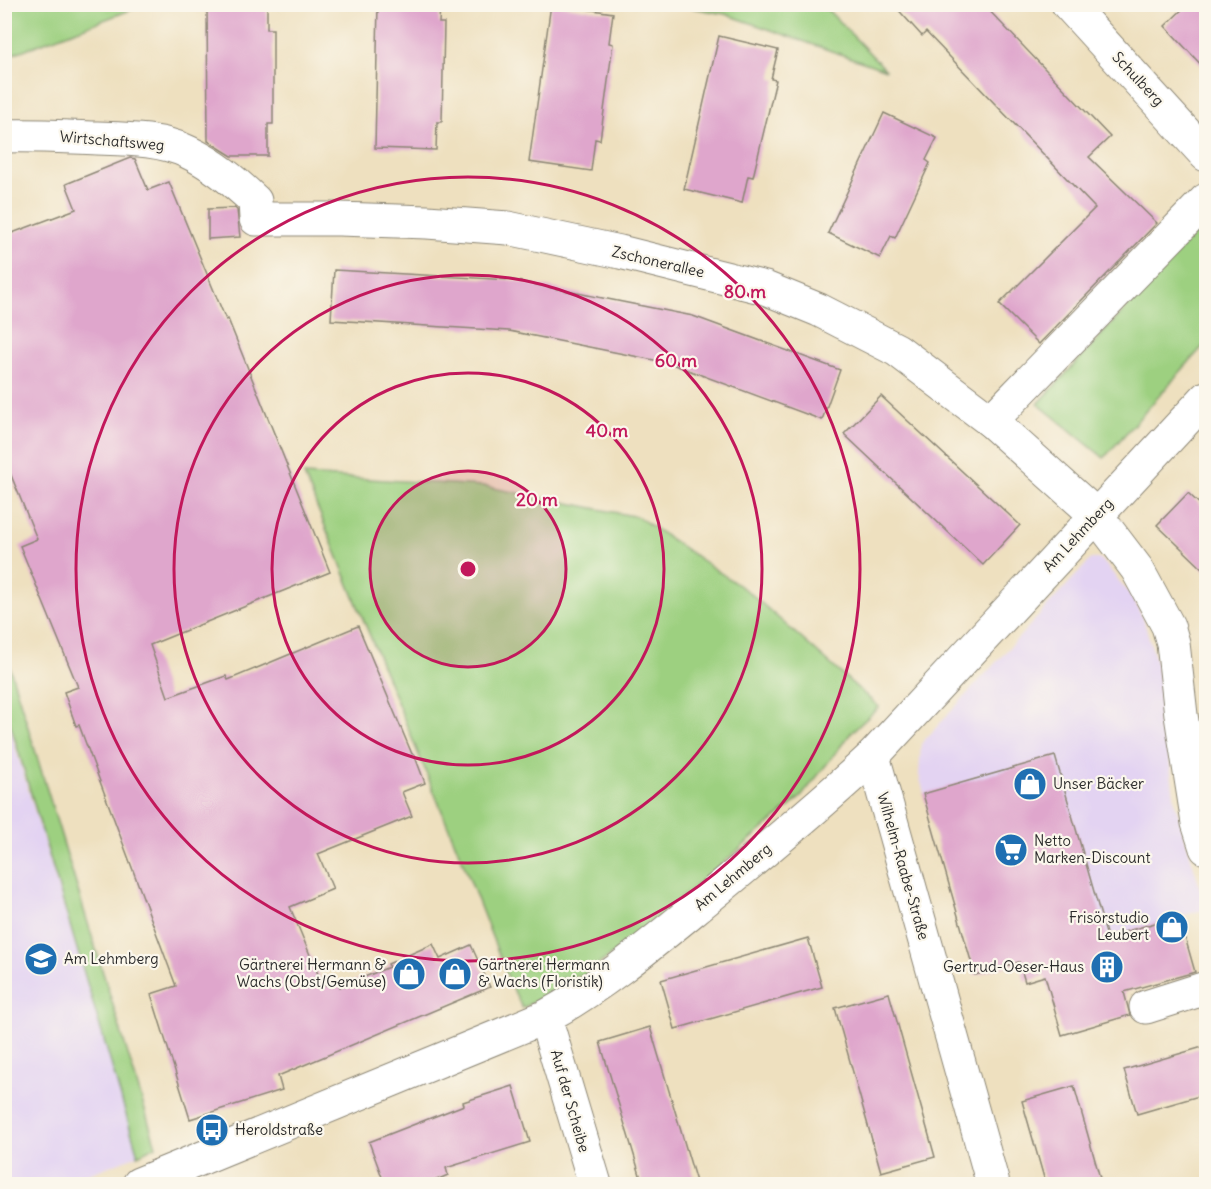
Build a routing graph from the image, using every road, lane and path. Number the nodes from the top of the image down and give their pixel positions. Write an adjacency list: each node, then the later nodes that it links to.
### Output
1 (1068, 4): 3 (street, Schulberg)
2 (4, 136): 5 (street, Wirtschaftsweg)
3 (1206, 154)
4 (1206, 200): 7 (street)
5 (256, 219): 7 (street, Zschonerallee)
6 (1206, 398): 8 (street, Am Lehmberg)
7 (991, 421): 8 (street, Zschonerallee)
8 (1096, 515): 9 (street, Am Lehmberg); 10 (street, Zschonerallee)
9 (873, 756): 13 (street, Am Lehmberg); 17 (street, Wilhelm-Raabe-Straße)
10 (1206, 848)
11 (1206, 988): 12 (street)
12 (1146, 1007)
13 (545, 1017): 14 (street, Am Lehmberg); 16 (street, Auf der Scheibe)
14 (195, 1174): 15 (street, Am Lehmberg)
15 (139, 1185)
16 (595, 1185)
17 (993, 1185)

